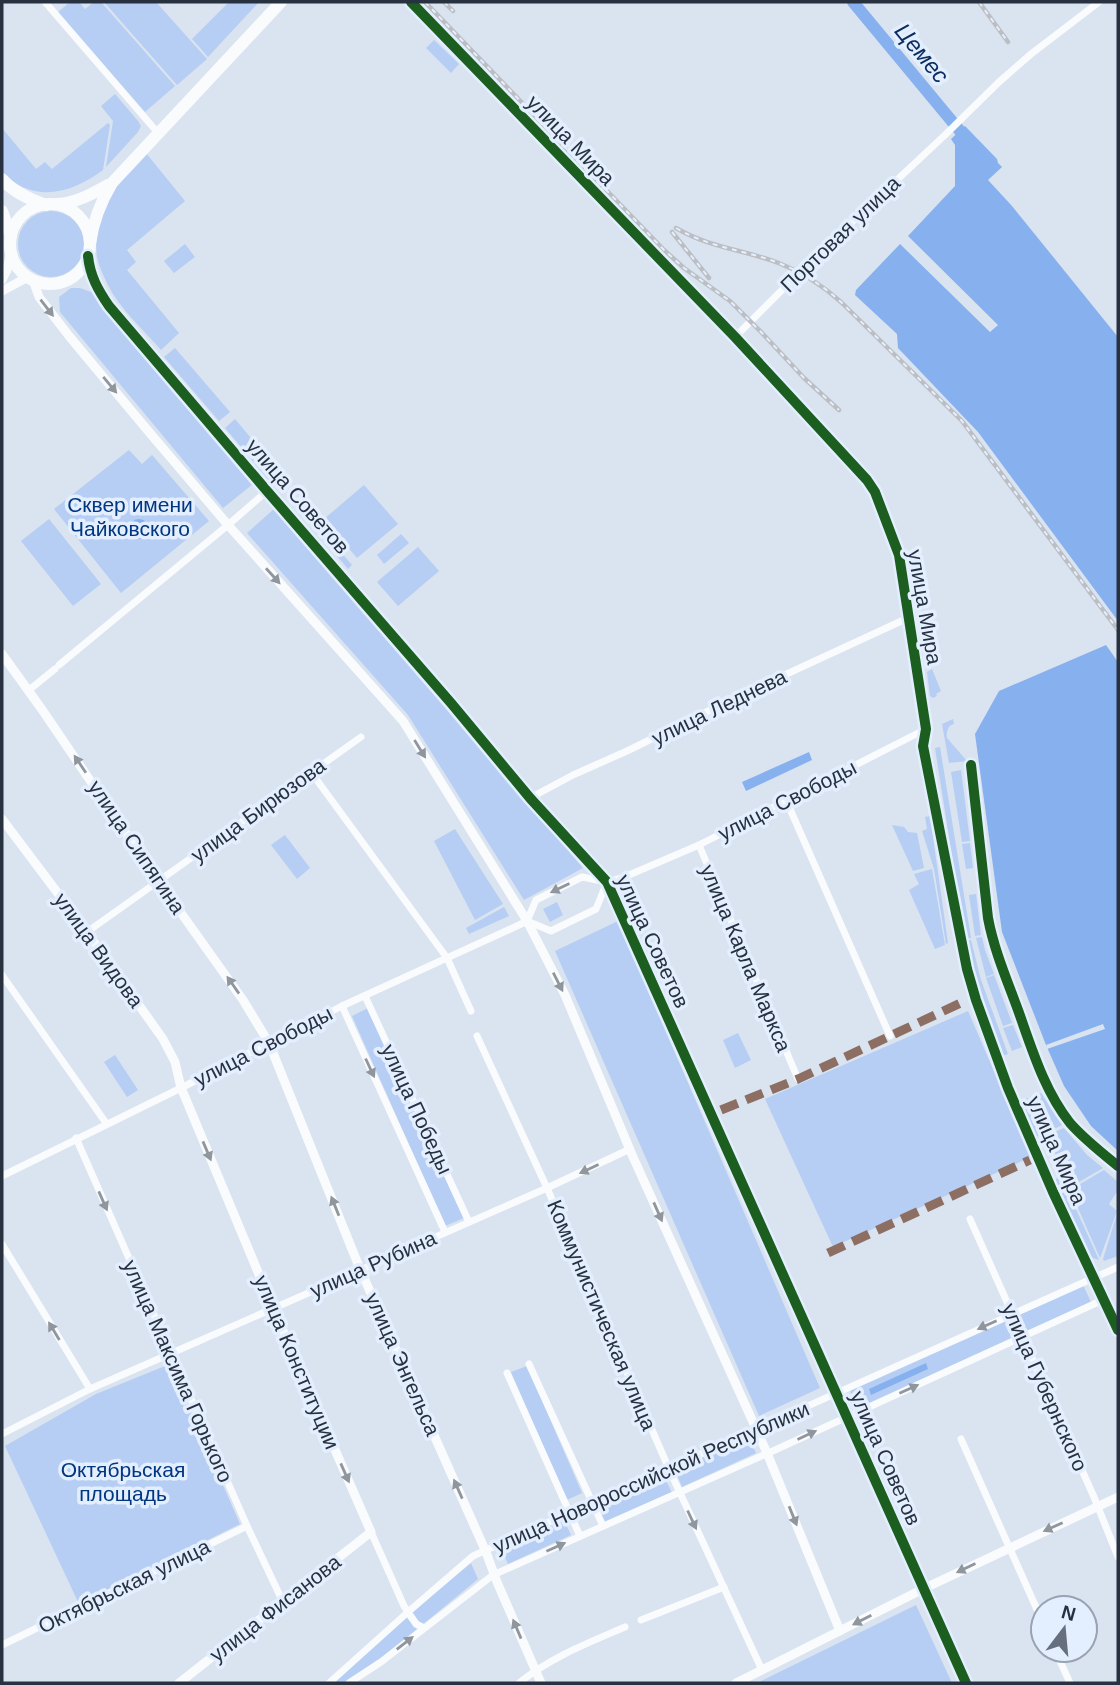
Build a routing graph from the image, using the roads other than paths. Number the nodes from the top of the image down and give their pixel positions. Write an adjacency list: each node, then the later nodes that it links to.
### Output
1 (45, 2): 5 (street)
2 (281, 2): 5 (highway)
3 (411, 2): 16 (street, улица Мира)
4 (1099, 2): 16 (street, Портовая улица)
5 (158, 133): 7 (highway)
6 (2, 179): 8 (highway)
7 (112, 183): 8 (highway); 11 (highway)
8 (50, 205): 10 (highway); 11 (highway)
9 (2, 211): 10 (highway)
10 (11, 236): 12 (highway)
11 (89, 250): 13 (highway); 17 (street, улица Советов)
12 (11, 252): 13 (highway); 14 (street)
13 (30, 279): 15 (street); 18 (street, one-way to 18)
14 (2, 281)
15 (2, 291)
16 (735, 337): 19 (street, улица Мира)
17 (267, 491): 18 (street); 25 (street, улица Советов)
18 (228, 525): 21 (street); 31 (street, one-way to 31)
19 (908, 618): 22 (street, улица Мира); 25 (street, улица Леднева)
20 (2, 654): 21 (street, улица Сипягина)
21 (29, 690): 29 (street, улица Сипягина, one-way to 21)
22 (926, 729): 26 (street, улица Свободы); 54 (street, улица Мира)
23 (361, 737): 24 (street, улица Бирюзова)
24 (312, 772): 29 (street, улица Бирюзова); 33 (street)
25 (530, 798): 30 (street, улица Советов)
26 (786, 800): 28 (street, улица Свободы); 39 (street)
27 (2, 819): 32 (street, улица Видова)
28 (699, 845): 30 (street, улица Свободы); 41 (street, улица Карла Маркса)
29 (159, 882): 32 (street, улица Бирюзова); 40 (street, улица Сипягина, one-way to 29)
30 (607, 882): 31 (street, улица Свободы, one-way to 31); 31 (street); 64 (street, улица Советов)
31 (527, 921): 33 (street, улица Свободы); 45 (street, one-way to 45)
32 (87, 932): 42 (street, улица Видова)
33 (447, 958): 35 (street, улица Свободы); 37 (street)
34 (2, 975): 43 (street)
35 (365, 996): 36 (street, улица Свободы); 49 (street, улица Победы)
36 (342, 1006): 40 (street, улица Свободы); 50 (street, улица Победы, one-way to 50)
37 (471, 1011)
38 (477, 1036): 47 (street, Коммунистическая улица)
39 (890, 1036)
40 (270, 1043): 42 (street, улица Свободы); 53 (street, улица Энгельса, one-way to 40)
41 (798, 1079)
42 (181, 1088): 43 (street, улица Свободы); 56 (street, улица Конституции, one-way to 56)
43 (106, 1124): 44 (street, улица Свободы)
44 (76, 1138): 46 (street, улица Свободы); 60 (street, улица Максима Горького, one-way to 60)
45 (630, 1149): 47 (street, улица Рубина, one-way to 47); 66 (street, one-way to 66)
46 (2, 1176)
47 (547, 1188): 49 (street, улица Рубина); 70 (street, Коммунистическая улица)
48 (970, 1219): 57 (street, улица Губернского)
49 (469, 1222): 50 (street, улица Рубина)
50 (445, 1232): 53 (street, улица Рубина)
51 (2, 1244): 63 (street, one-way to 51)
52 (1118, 1267): 54 (street, улица Новороссийской Республики)
53 (360, 1269): 56 (street, улица Рубина); 81 (street, улица Энгельса, one-way to 53)
54 (1094, 1277): 55 (street, улица Мира); 57 (street, улица Новороссийской Республики)
55 (1105, 1299): 58 (street, улица Мира); 59 (street, улица Новороссийской Республики)
56 (274, 1308): 60 (street, улица Рубина); 78 (street, улица Конституции, one-way to 78)
57 (1012, 1314): 59 (street, улица Губернского); 64 (street, улица Новороссийской Республики, one-way to 64)
58 (1118, 1330)
59 (1023, 1337): 65 (street, улица Новороссийской Республики, one-way to 59); 74 (street, улица Губернского)
60 (170, 1354): 63 (street, улица Рубина); 76 (street, улица Максима Горького)
61 (529, 1364): 73 (street)
62 (507, 1373): 75 (street)
63 (90, 1389): 67 (street, улица Рубина)
64 (836, 1393): 65 (street, улица Советов); 66 (street, улица Новороссийской Республики)
65 (847, 1417): 69 (street, улица Новороссийской Республики, one-way to 65); 85 (street, улица Советов)
66 (757, 1429): 69 (street); 70 (street, улица Новороссийской Республики)
67 (2, 1434)
68 (961, 1440): 80 (street)
69 (767, 1453): 71 (street, улица Новороссийской Республики); 92 (street, one-way to 92)
70 (669, 1469): 71 (street, Коммунистическая улица); 73 (street, улица Новороссийской Республики)
71 (679, 1492): 77 (street, улица Новороссийской Республики); 84 (street, Коммунистическая улица, one-way to 84)
72 (1118, 1497): 74 (street)
73 (592, 1503): 75 (street, улица Новороссийской Республики); 77 (street)
74 (1097, 1507): 80 (street, one-way to 80); 82 (street, улица Губернского)
75 (569, 1514): 79 (street); 81 (street, улица Новороссийской Республики)
76 (247, 1526): 87 (street, улица Максима Горького); 93 (street, Октябрьская улица)
77 (603, 1526): 79 (street, улица Новороссийской Республики)
78 (371, 1532): 87 (street, улица Фисанова); 88 (street, улица Конституции)
79 (580, 1536): 83 (street, улица Новороссийской Республики, one-way to 79)
80 (1009, 1547): 85 (street, one-way to 85); 86 (street)
81 (486, 1552): 83 (street, улица Энгельса); 88 (street, улица Новороссийской Республики)
82 (1118, 1557)
83 (494, 1575): 91 (street, улица Новороссийской Республики); 95 (street, улица Энгельса, one-way to 83)
84 (724, 1587): 89 (street); 96 (street, Коммунистическая улица)
85 (923, 1589): 92 (street, one-way to 92); 103 (street, улица Советов)
86 (1030, 1594)
87 (283, 1602): 97 (street, улица Фисанова)
88 (408, 1612): 91 (street, улица Конституции); 98 (street, улица Новороссийской Республики)
89 (640, 1620)
90 (625, 1627): 95 (street)
91 (424, 1628): 99 (street, улица Новороссийской Республики, one-way to 91)
92 (840, 1631): 96 (street)
93 (2, 1645)
94 (1061, 1664): 104 (street)
95 (535, 1670): 100 (street); 101 (street, улица Энгельса)
96 (762, 1670): 102 (street)
97 (179, 1683)
98 (329, 1683)
99 (349, 1683)
100 (519, 1683)
101 (541, 1683)
102 (736, 1683)
103 (966, 1683)
104 (1070, 1683)

